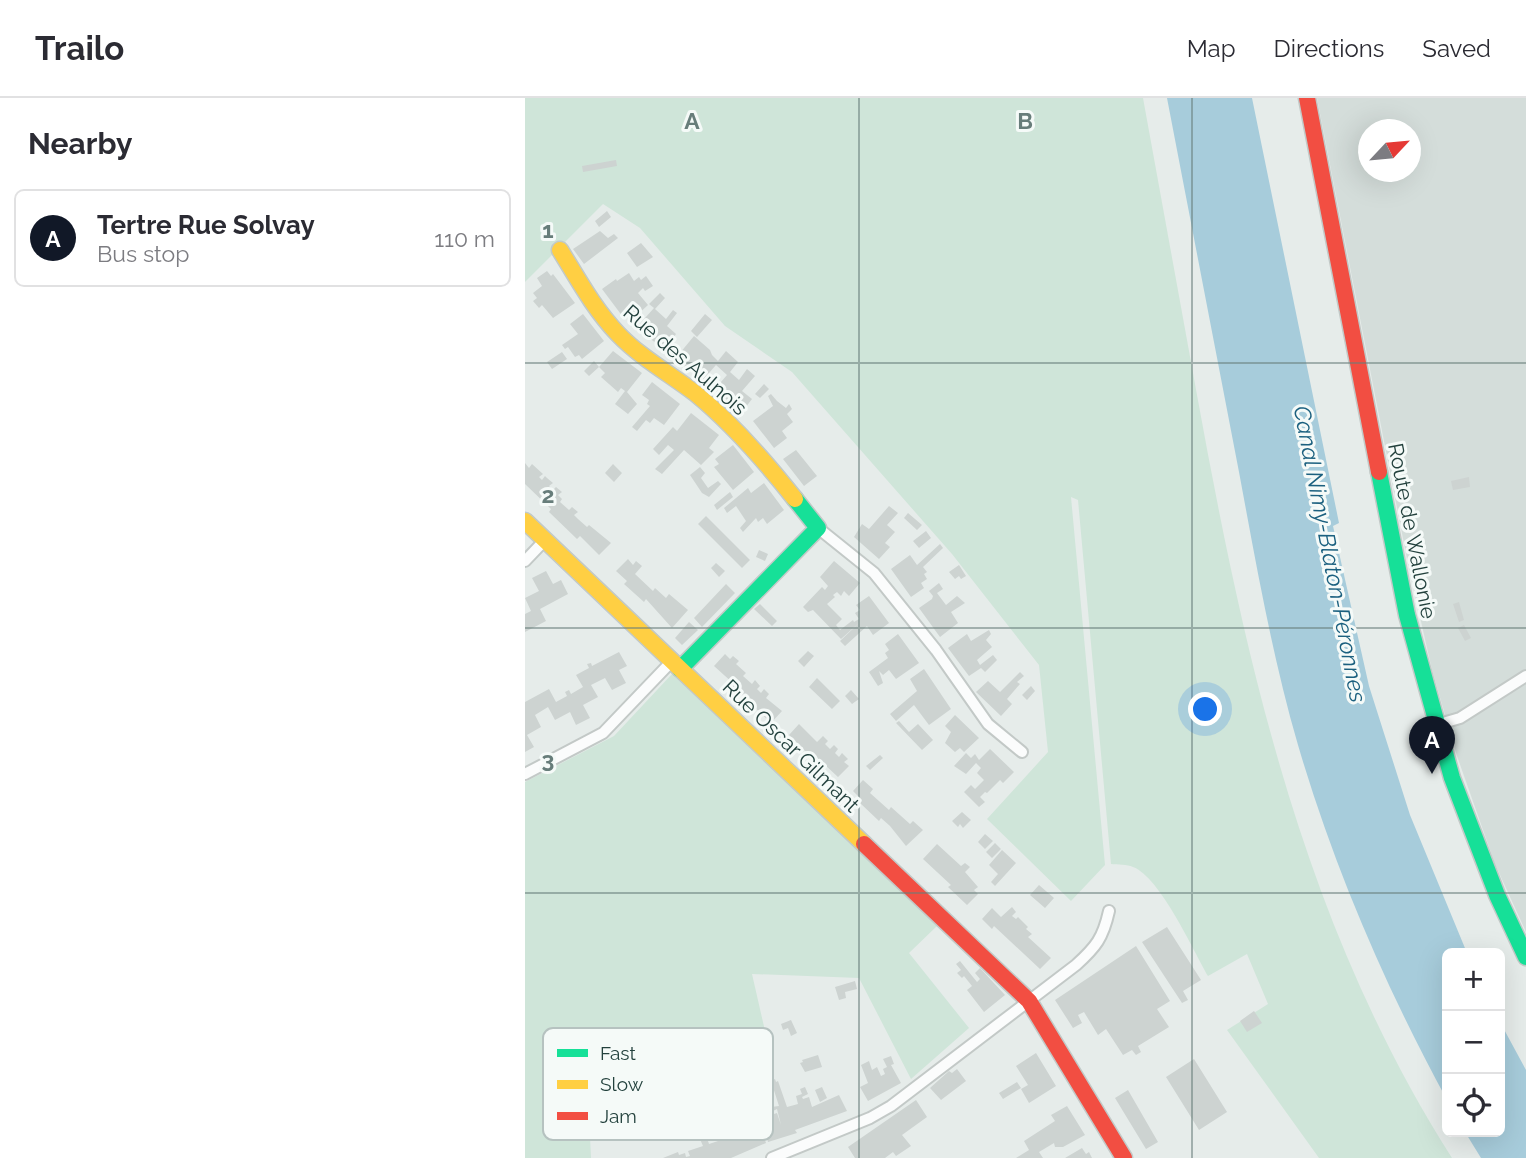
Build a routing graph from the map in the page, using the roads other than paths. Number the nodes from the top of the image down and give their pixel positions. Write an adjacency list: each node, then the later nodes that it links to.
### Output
1 (1307, 98): 9 (street, Route de Wallonie)
2 (560, 250): 4 (street, Rue des Aulnois)
3 (525, 522): 5 (street, Rue Oscar Gilmant)
4 (818, 528): 7 (street); 10 (street, Rue des Aulnois)
5 (545, 540): 6 (street); 7 (street, Rue Oscar Gilmant)
6 (525, 561)
7 (676, 665): 11 (street); 14 (street, Rue Oscar Gilmant)
8 (1526, 676): 9 (street)
9 (1436, 725): 13 (street, Route de Wallonie)
10 (1022, 752)
11 (525, 774)
12 (1109, 911): 14 (street)
13 (1526, 957)
14 (1029, 1001): 15 (street); 16 (street, Rue Oscar Gilmant)
15 (772, 1158)
16 (1124, 1158)

